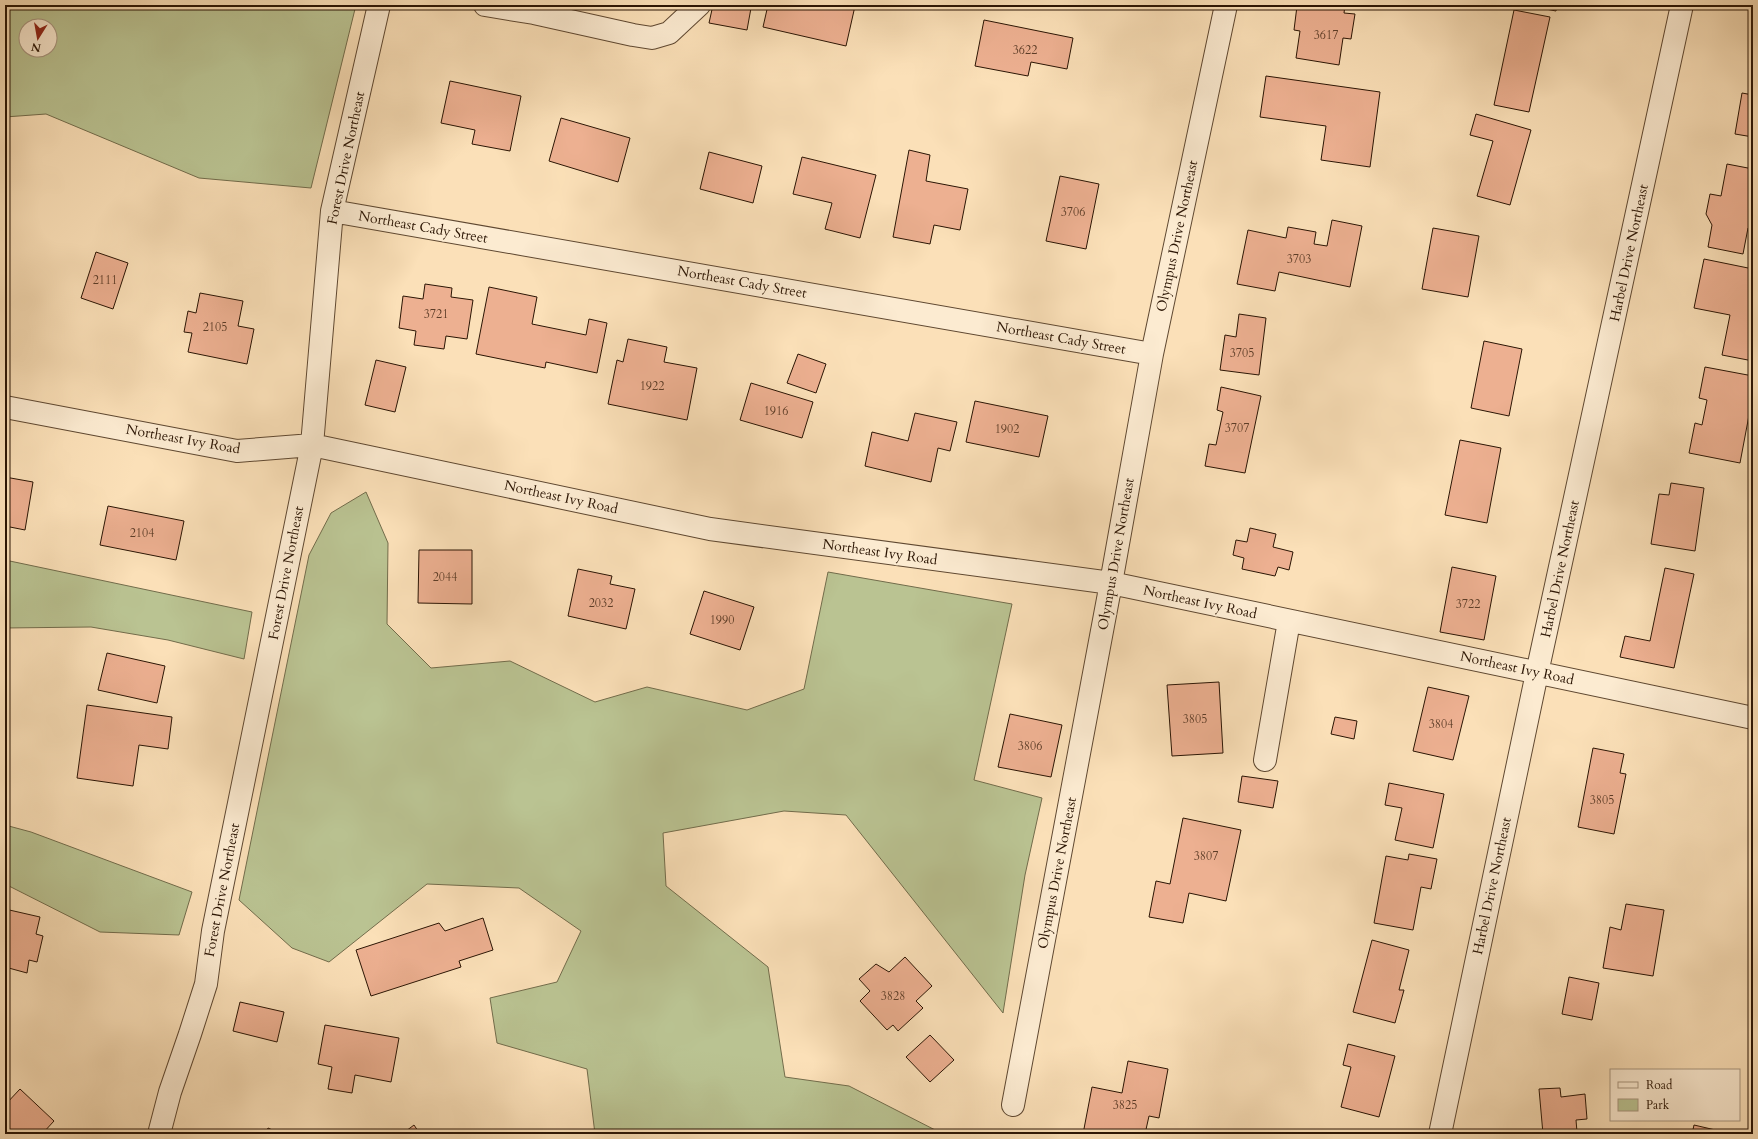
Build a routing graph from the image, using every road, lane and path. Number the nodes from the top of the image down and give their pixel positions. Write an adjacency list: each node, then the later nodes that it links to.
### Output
1 (380, 5): 6 (street, Forest Drive Northeast)
2 (485, 5): 3 (street)
3 (699, 5)
4 (1226, 5): 7 (street, Olympus Drive Northeast)
5 (1682, 5): 12 (street, Harbel Drive Northeast)
6 (332, 211): 7 (street, Northeast Cady Street); 9 (street, Forest Drive Northeast)
7 (1152, 354): 10 (street, Olympus Drive Northeast)
8 (5, 407): 9 (street, Northeast Ivy Road)
9 (312, 444): 10 (street, Northeast Ivy Road); 16 (street, Forest Drive Northeast)
10 (1111, 584): 11 (street, Northeast Ivy Road); 15 (street, Olympus Drive Northeast)
11 (1289, 620): 12 (street, Northeast Ivy Road); 14 (street)
12 (1537, 673): 13 (street, Northeast Ivy Road); 17 (street, Harbel Drive Northeast)
13 (1753, 718)
14 (1265, 760)
15 (1013, 1105)
16 (159, 1134)
17 (1440, 1134)

